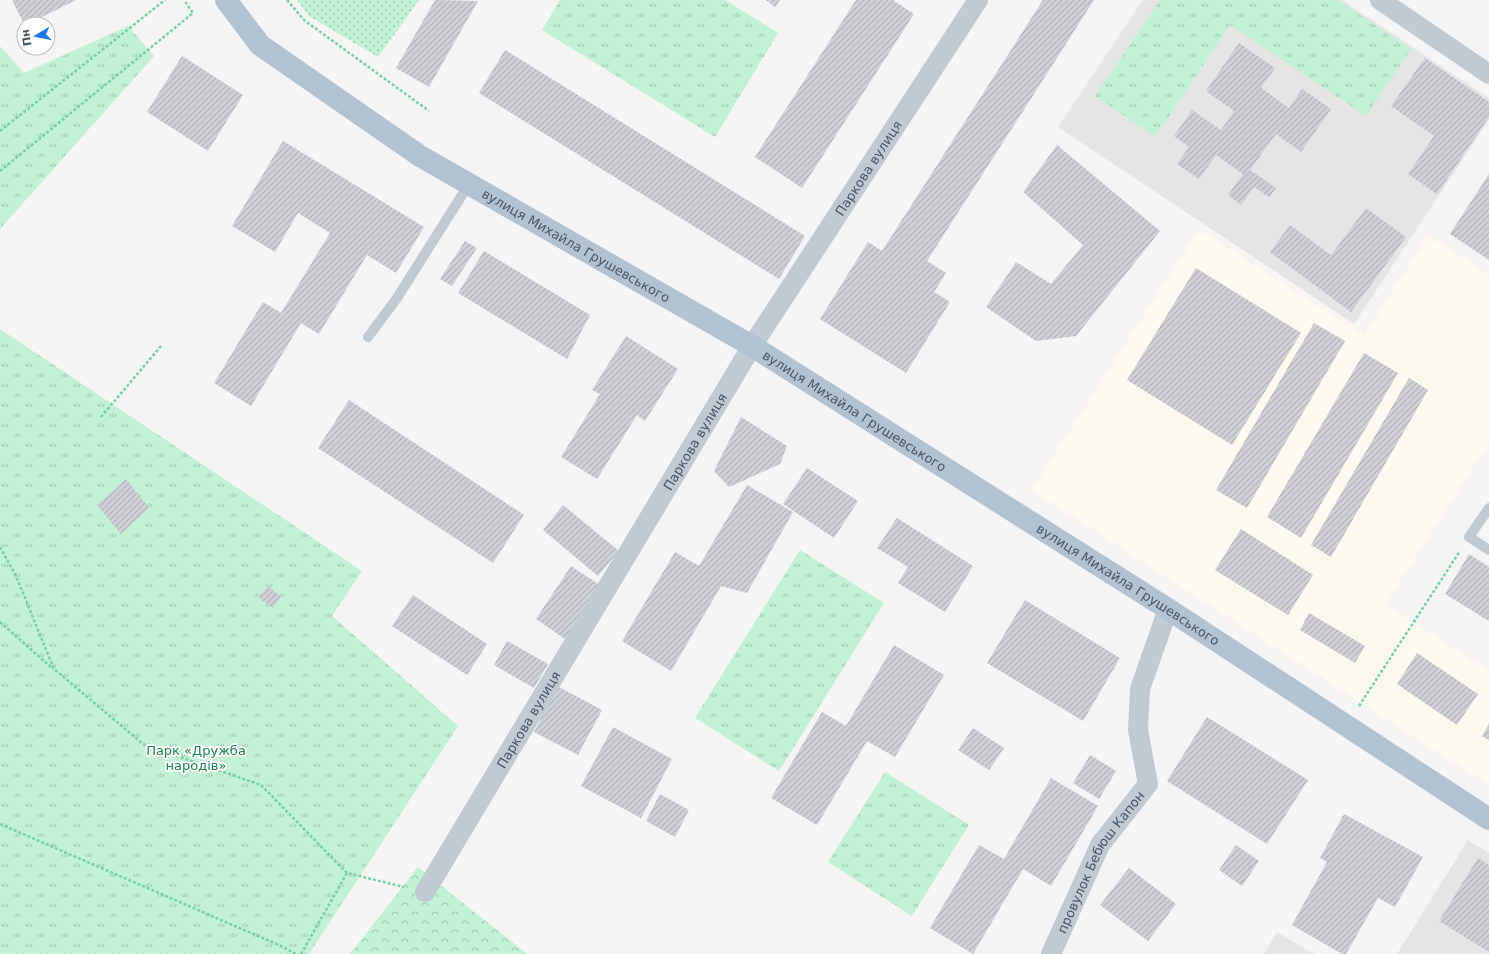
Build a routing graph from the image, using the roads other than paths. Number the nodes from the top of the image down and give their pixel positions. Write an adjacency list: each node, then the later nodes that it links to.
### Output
1 (226, 0): 5 (main road, вулиця Михайла Грушевського)
2 (978, 0): 7 (street, Паркова вулиця)
3 (1380, 0): 4 (street)
4 (1489, 74)
5 (469, 184): 6 (lane); 7 (main road, вулиця Михайла Грушевського)
6 (368, 337)
7 (752, 346): 10 (main road, вулиця Михайла Грушевського); 12 (street, Паркова вулиця)
8 (1489, 508): 9 (lane)
9 (1489, 550)
10 (1168, 609): 11 (main road, вулиця Михайла Грушевського); 13 (street, провулок Бебюш Капон)
11 (1489, 819)
12 (425, 892)
13 (1051, 954)

